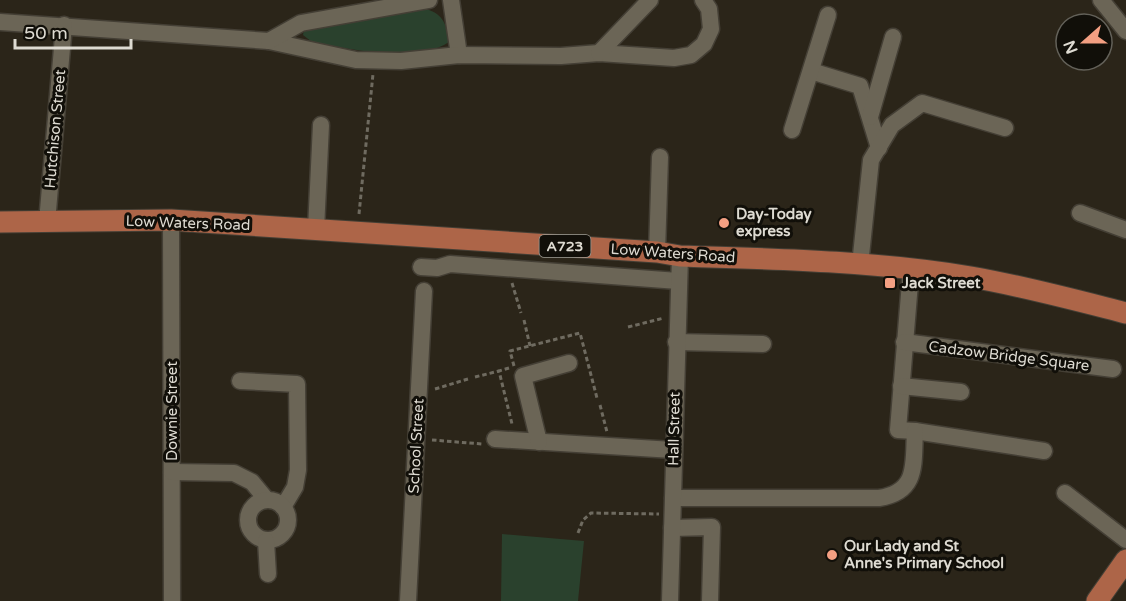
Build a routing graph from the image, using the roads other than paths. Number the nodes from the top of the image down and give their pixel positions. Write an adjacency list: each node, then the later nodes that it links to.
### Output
1 (429, 0): 11 (street)
2 (451, 0): 13 (street)
3 (650, 0): 12 (street)
4 (703, 0): 12 (street)
5 (1101, 0): 9 (street)
6 (828, 15): 14 (street)
7 (0, 22): 8 (street)
8 (64, 25): 11 (street); 24 (street, Hutchison Street)
9 (1126, 31)
10 (893, 37): 15 (street)
11 (269, 41): 13 (street)
12 (599, 53): 13 (street)
13 (459, 55)
14 (811, 71): 15 (street); 18 (street)
15 (870, 118): 19 (street)
16 (321, 125): 25 (street)
17 (1005, 128): 19 (street)
18 (792, 130)
19 (879, 148): 29 (street)
20 (660, 157): 27 (street)
21 (1080, 213): 26 (street)
22 (171, 220): 24 (main road, Low Waters Road / A723); 25 (main road, Low Waters Road / A723); 48 (street, Downie Street)
23 (0, 222): 24 (main road, Low Waters Road / A723)
24 (47, 222)
25 (316, 230): 27 (main road, Low Waters Road / A723)
26 (1126, 230)
27 (657, 252): 28 (main road, Low Waters Road / A723)
28 (680, 256): 29 (main road, Low Waters Road / A723); 32 (street, Hall Street)
29 (860, 265): 31 (main road, Low Waters Road / A723)
30 (421, 267): 32 (street, Low Waters Road)
31 (911, 270): 34 (main road, Low Waters Road / A723); 36 (street)
32 (678, 280): 35 (street, Hall Street)
33 (424, 291): 59 (street, School Street)
34 (1126, 313)
35 (676, 342): 37 (street); 46 (street, Hall Street)
36 (904, 342): 39 (street, Cadzow Bridge Square); 41 (street)
37 (763, 344)
38 (569, 363): 45 (street)
39 (1113, 369)
40 (240, 381): 51 (street)
41 (901, 386): 42 (street); 43 (street)
42 (961, 393)
43 (906, 430): 47 (street); 52 (street)
44 (495, 439): 45 (street)
45 (539, 442): 46 (street)
46 (673, 450): 52 (street, Hall Street)
47 (1044, 451)
48 (172, 472): 50 (street); 58 (street, Downie Street)
49 (1065, 493): 53 (street)
50 (266, 499): 51 (street); 54 (street)
51 (283, 507): 54 (street)
52 (673, 513): 60 (street, Hall Street); 61 (street)
53 (1126, 540)
54 (266, 541): 56 (street)
55 (1126, 560): 57 (main road)
56 (268, 573)
57 (1105, 599)
58 (172, 601)
59 (408, 601)
60 (670, 601)
61 (710, 601)

